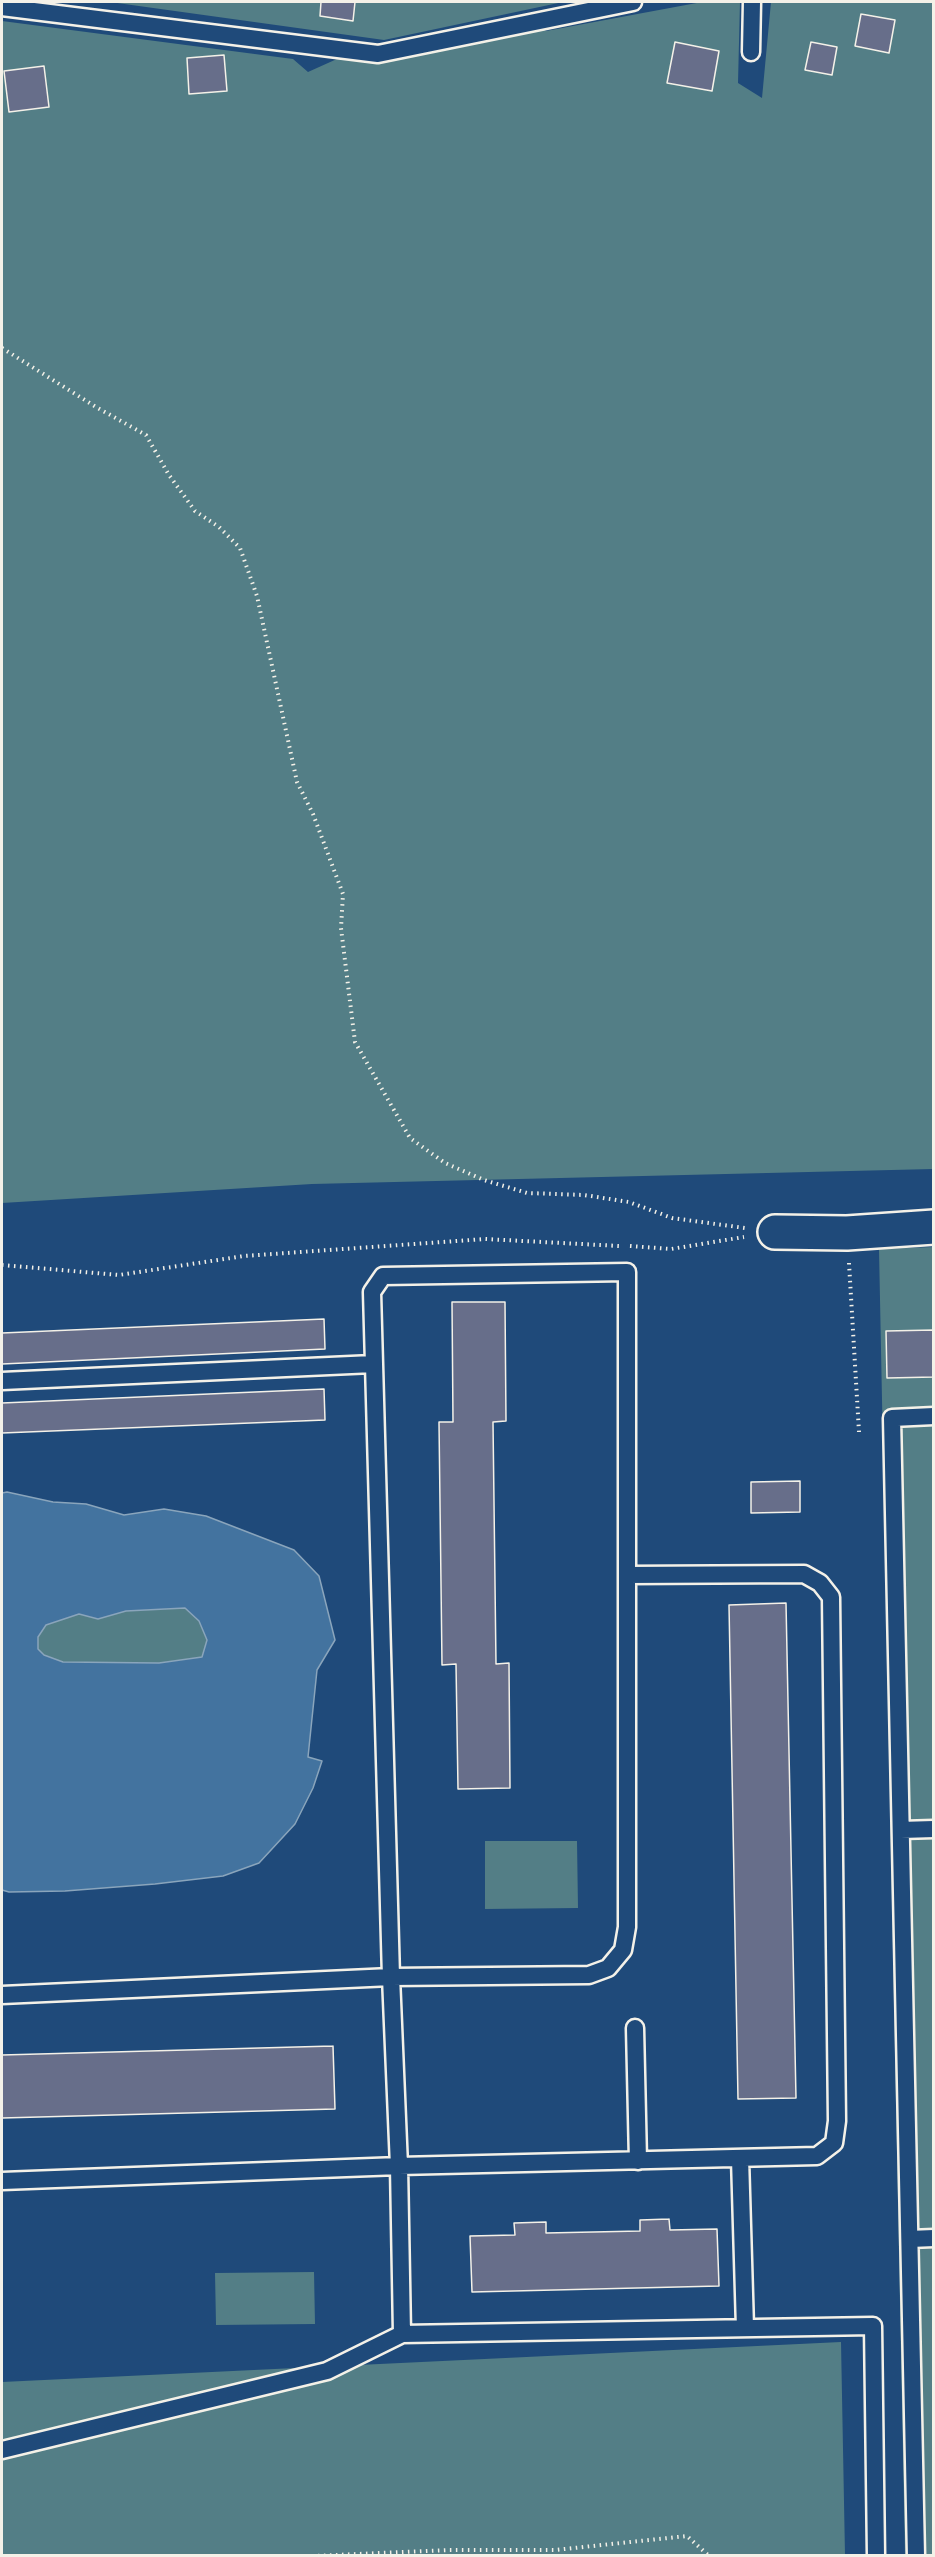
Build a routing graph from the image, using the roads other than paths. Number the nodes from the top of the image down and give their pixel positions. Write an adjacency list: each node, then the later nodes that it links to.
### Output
1 (633, 2): 3 (lane)
2 (752, 2): 4 (lane)
3 (2, 7)
4 (751, 52)
5 (933, 1227): 6 (street)
6 (775, 1232)
7 (373, 1364): 8 (lane); 10 (lane); 13 (lane)
8 (2, 1381)
9 (933, 1416): 12 (lane)
10 (627, 1575): 13 (lane); 16 (lane)
11 (933, 1829): 12 (lane)
12 (901, 1830): 21 (lane)
13 (391, 1977): 14 (lane); 18 (lane)
14 (2, 1995)
15 (635, 2028): 17 (lane)
16 (740, 2158): 17 (lane); 22 (lane)
17 (638, 2161): 18 (lane)
18 (399, 2166): 19 (lane); 23 (lane)
19 (2, 2181)
20 (933, 2238): 21 (lane)
21 (910, 2239): 26 (lane)
22 (745, 2328): 23 (lane); 25 (lane)
23 (402, 2334): 24 (lane)
24 (2, 2450)
25 (876, 2556)
26 (916, 2556)

